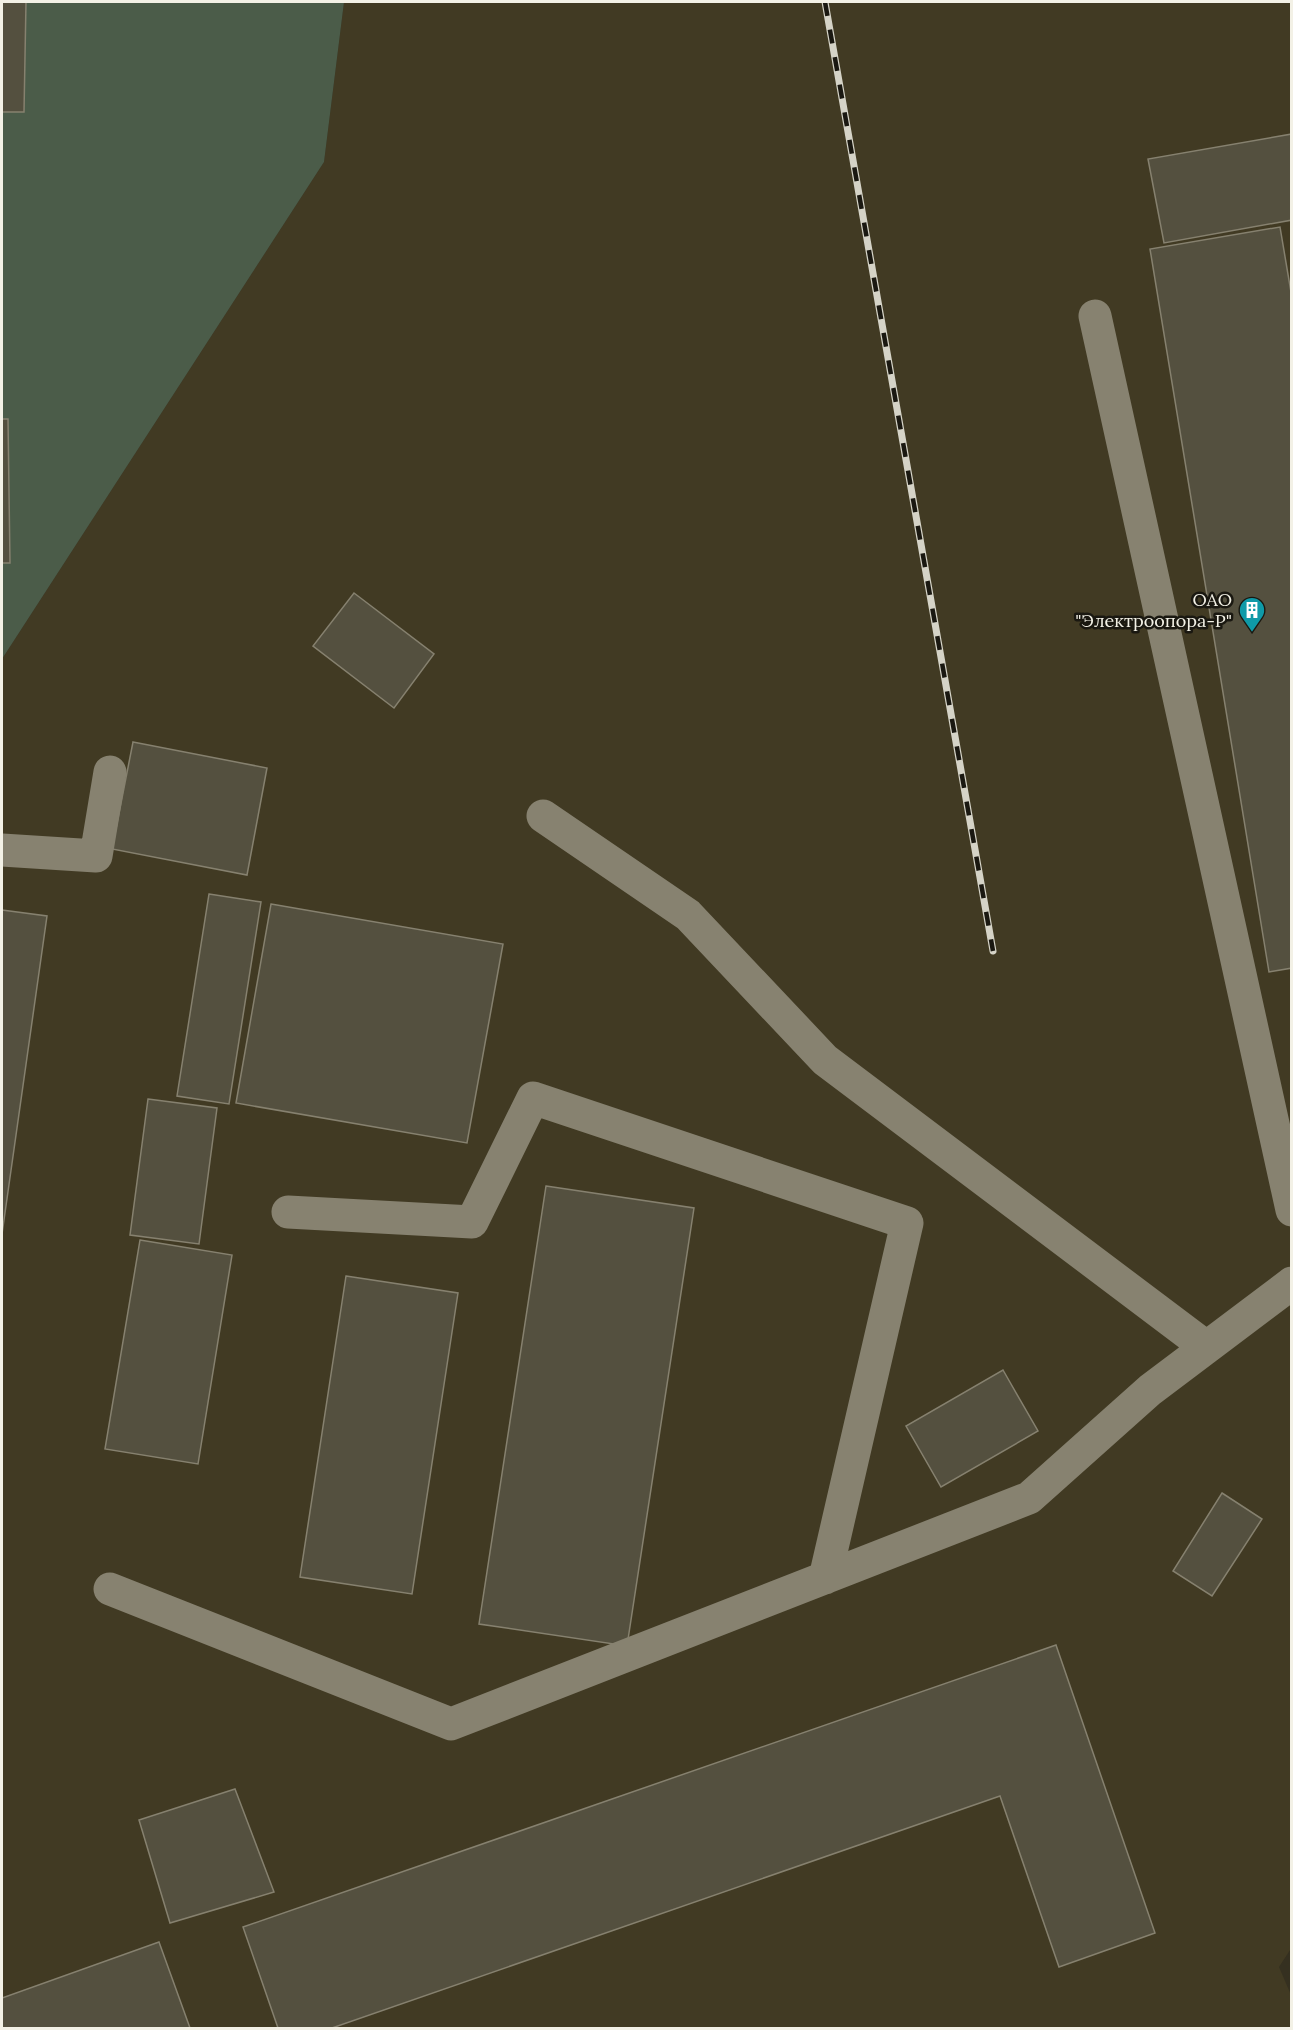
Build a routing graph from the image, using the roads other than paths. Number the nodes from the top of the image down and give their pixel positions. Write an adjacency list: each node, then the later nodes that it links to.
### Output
1 (1095, 316): 5 (lane)
2 (110, 772): 4 (lane)
3 (543, 816): 8 (lane)
4 (2, 850)
5 (1292, 1210)
6 (288, 1212): 9 (lane)
7 (1292, 1283): 8 (lane)
8 (1206, 1347): 9 (lane)
9 (825, 1578): 10 (lane)
10 (110, 1588)

